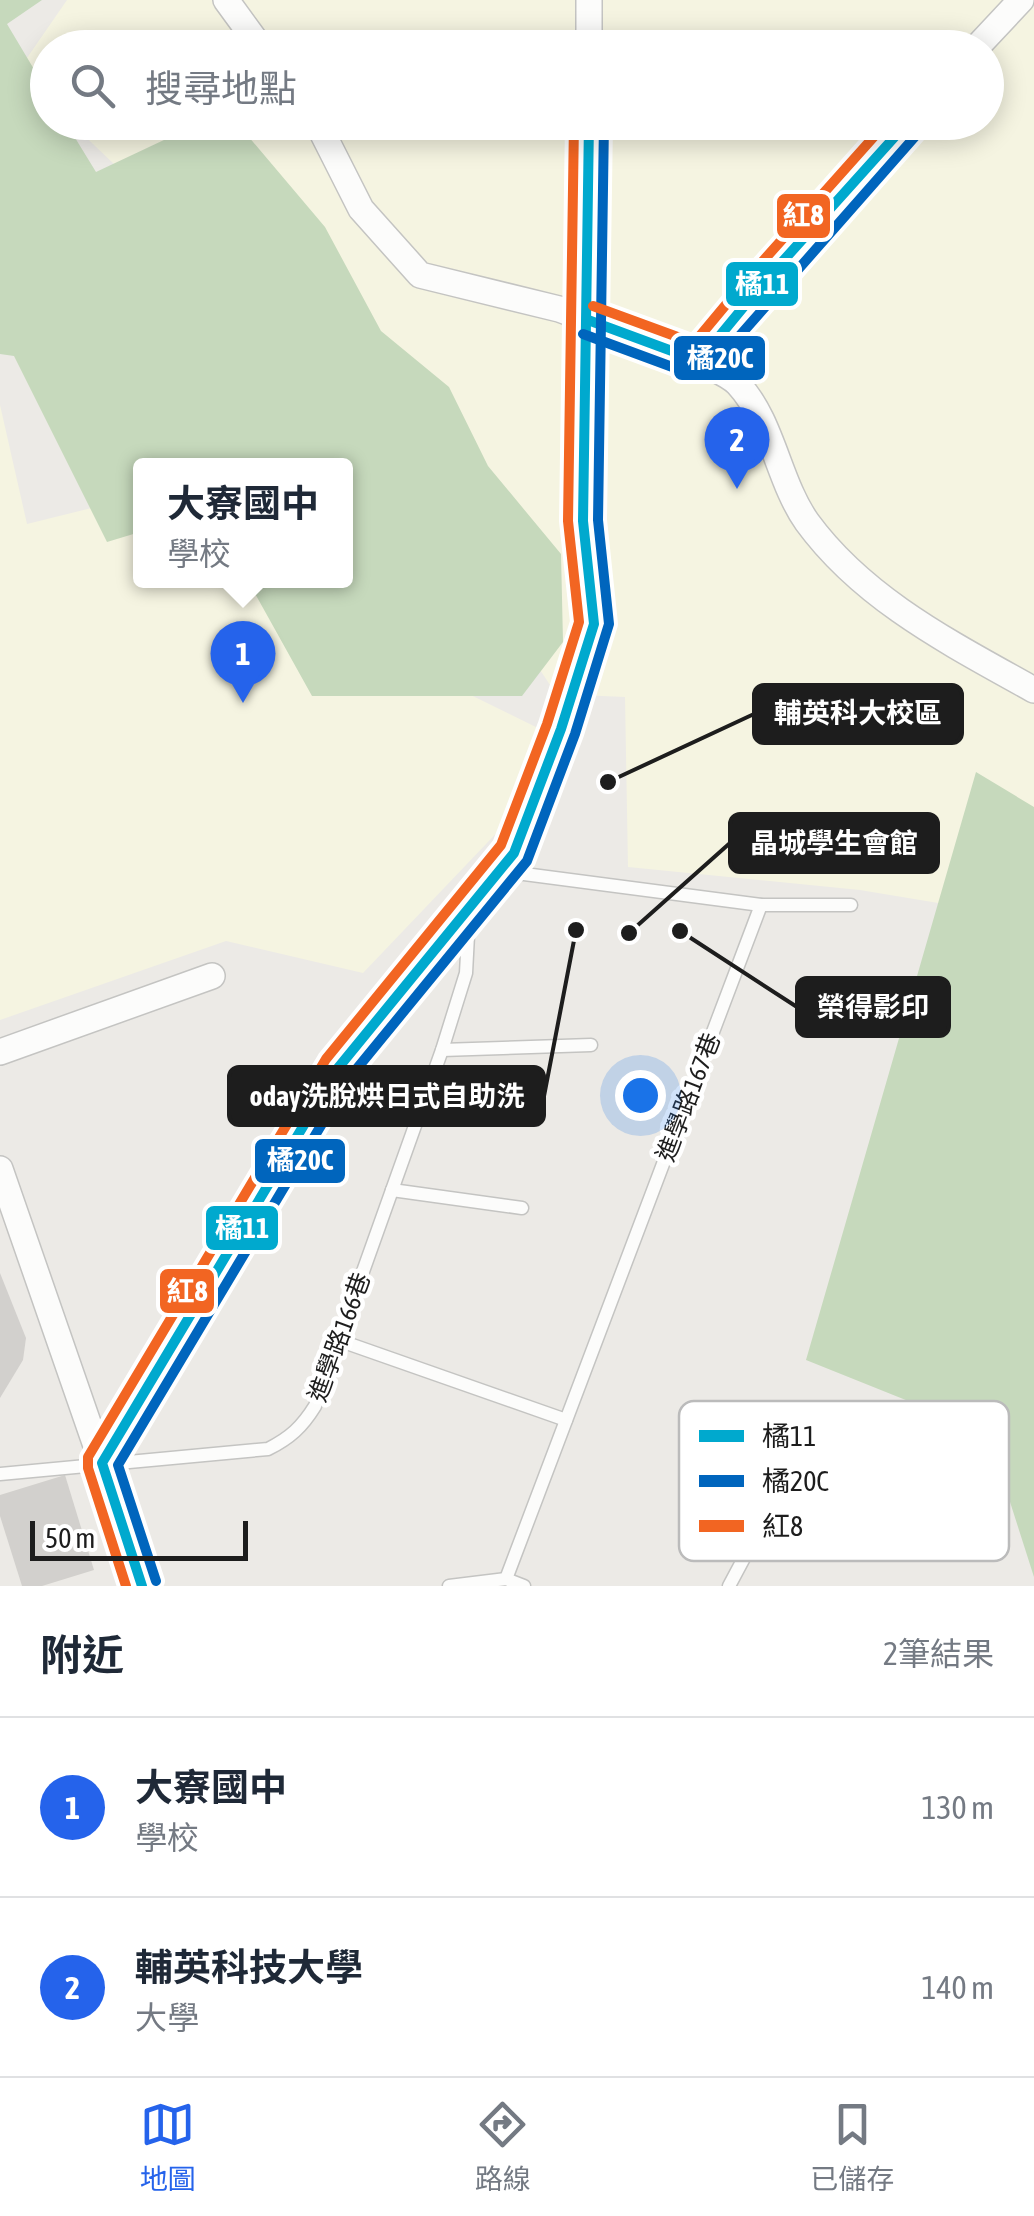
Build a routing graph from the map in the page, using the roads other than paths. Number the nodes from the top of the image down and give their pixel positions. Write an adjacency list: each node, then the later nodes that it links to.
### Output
1 (226, 0): 4 (street)
2 (589, 0): 5 (street)
3 (1010, 3): 6 (street)
4 (248, 30)
5 (589, 30)
6 (990, 30)
7 (326, 140): 10 (street)
8 (589, 140): 10 (street)
9 (892, 140): 11 (street)
10 (588, 320): 11 (street); 13 (street)
11 (699, 361): 12 (street)
12 (1034, 690)
13 (500, 870): 14 (lane); 16 (street)
14 (761, 905): 15 (lane); 25 (lane, 進學路167巷)
15 (851, 905)
16 (469, 908): 19 (lane, 進學路166巷); 26 (street)
17 (212, 976): 20 (street)
18 (591, 1046): 19 (lane)
19 (442, 1050): 22 (lane, 進學路166巷)
20 (0, 1052)
21 (0, 1170): 26 (street)
22 (392, 1190): 23 (lane); 24 (lane, 進學路166巷)
23 (522, 1208)
24 (338, 1340): 25 (lane); 26 (lane, 進學路166巷)
25 (566, 1420): 29 (lane)
26 (102, 1463): 27 (lane, 進學路166巷); 30 (street)
27 (0, 1474)
28 (742, 1561): 33 (lane)
29 (506, 1580): 31 (lane); 32 (lane)
30 (142, 1586)
31 (449, 1586)
32 (524, 1586)
33 (729, 1586)

